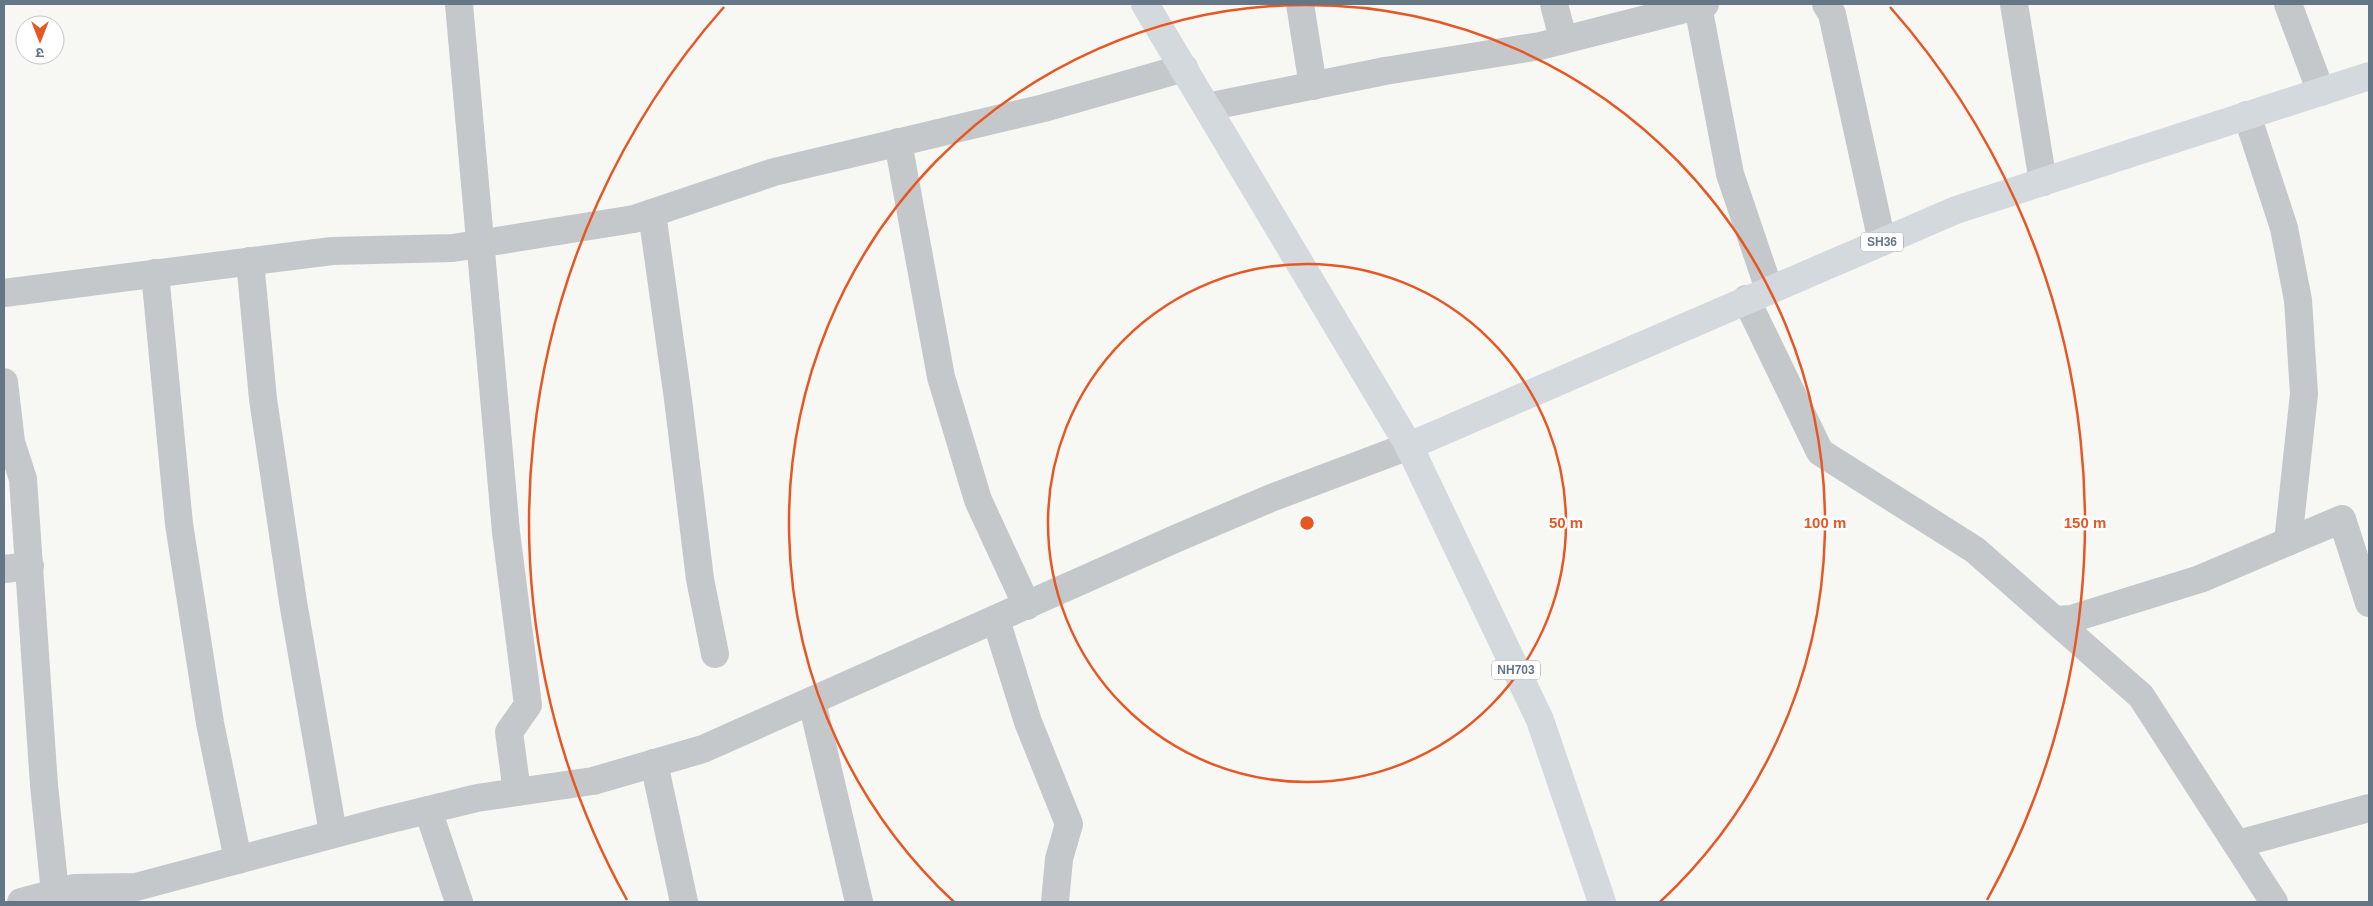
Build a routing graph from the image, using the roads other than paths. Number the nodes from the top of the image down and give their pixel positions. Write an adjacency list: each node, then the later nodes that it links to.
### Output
1 (459, 4): 20 (street)
2 (1145, 4): 10 (main road)
3 (1300, 4): 12 (street)
4 (1554, 4): 9 (street)
5 (1826, 4): 19 (street)
6 (2014, 4): 17 (street)
7 (2288, 4): 13 (street)
8 (1701, 5): 9 (street); 24 (street)
9 (1563, 39): 12 (street)
10 (1184, 68): 14 (main road); 16 (street)
11 (2369, 76): 13 (main road, SH36)
12 (1313, 86): 14 (street)
13 (2321, 92): 15 (main road, SH36)
14 (1207, 107): 26 (main road)
15 (2247, 115): 17 (main road, SH36); 27 (street)
16 (898, 142): 18 (street); 30 (street)
17 (2043, 182): 19 (main road, SH36)
18 (652, 214): 20 (street); 33 (street)
19 (1882, 242): 24 (main road, SH36)
20 (482, 243): 21 (street); 36 (street)
21 (250, 261): 22 (street); 39 (street)
22 (155, 273): 23 (street); 41 (street)
23 (4, 294)
24 (1758, 294): 26 (main road, SH36); 32 (street)
25 (4, 382): 28 (street)
26 (1409, 446): 30 (street); 49 (main road, NH703)
27 (2288, 542): 29 (street); 32 (street)
28 (17, 567): 42 (street)
29 (2369, 603)
30 (1027, 606): 31 (street)
31 (996, 620): 34 (street); 48 (street)
32 (2055, 620): 40 (street)
33 (715, 654)
34 (812, 702): 35 (street); 47 (street)
35 (654, 763): 36 (street); 46 (street)
36 (517, 792): 38 (street)
37 (2369, 808): 40 (street)
38 (428, 810): 39 (street); 45 (street)
39 (333, 833): 41 (street)
40 (2238, 844): 50 (street)
41 (238, 860): 43 (street)
42 (55, 893): 43 (street); 44 (street)
43 (123, 895)
44 (21, 902)
45 (459, 902)
46 (684, 902)
47 (859, 902)
48 (1056, 902)
49 (1602, 902)
50 (2274, 902)

